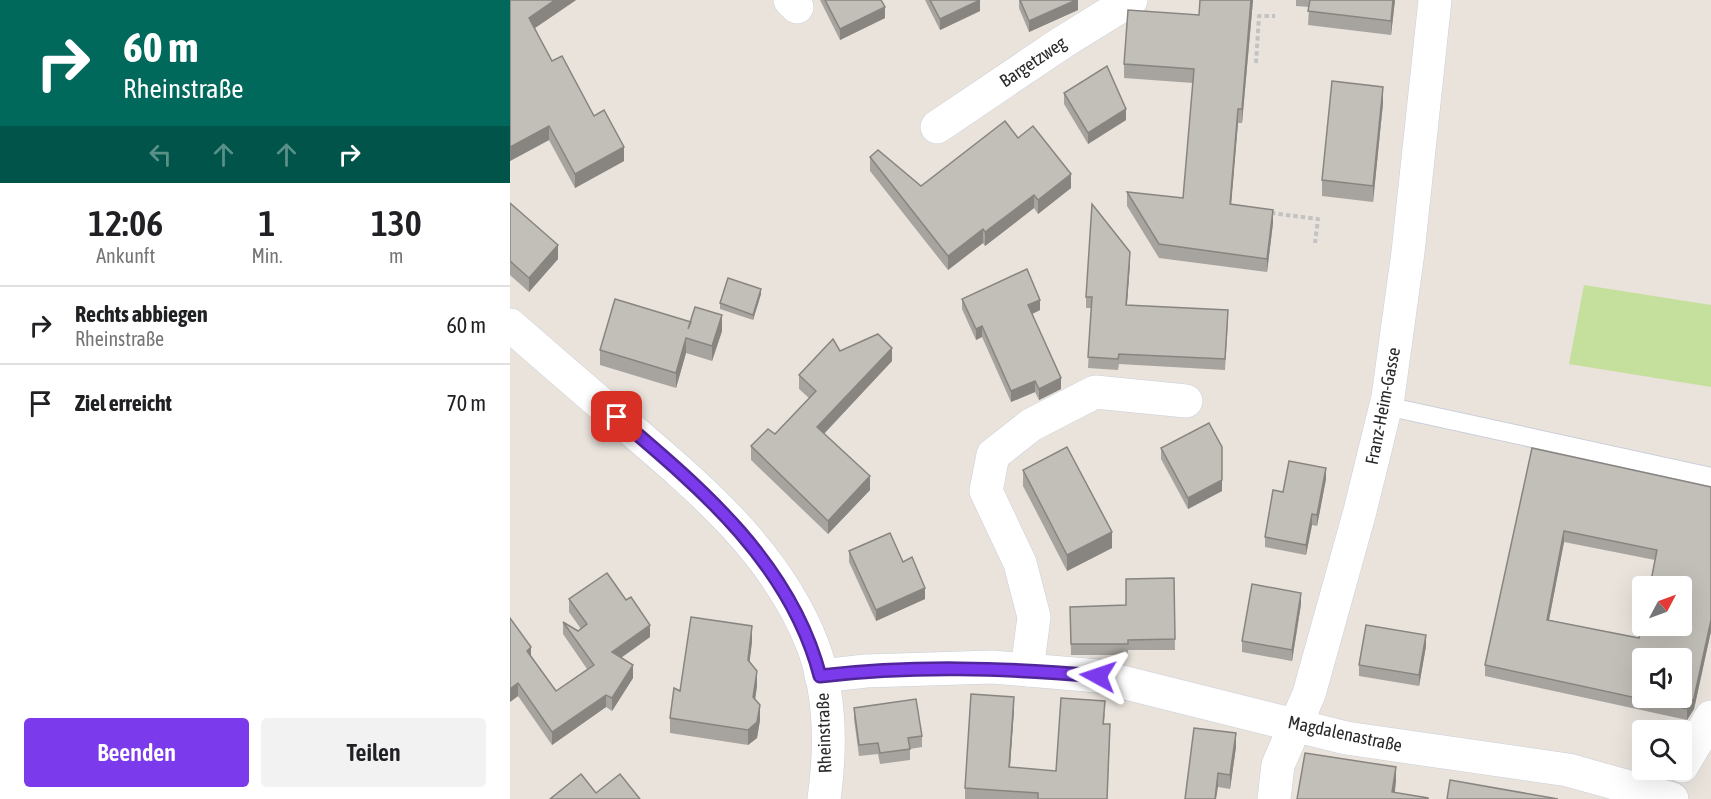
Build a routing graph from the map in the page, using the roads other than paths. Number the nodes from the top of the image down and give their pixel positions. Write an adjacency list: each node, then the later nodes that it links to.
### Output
1 (1131, 0): 3 (street, Bargetzweg)
2 (1435, 0): 6 (street, Franz-Heim-Gasse)
3 (937, 127)
4 (510, 325): 9 (street, Rheinstraße)
5 (1186, 401): 8 (street)
6 (1386, 406): 7 (lane); 11 (street, Franz-Heim-Gasse)
7 (1711, 477)
8 (1027, 670): 9 (street, Magdalenastraße); 11 (street, Magdalenastraße)
9 (820, 676): 14 (street, Rheinstraße)
10 (1711, 717): 12 (street)
11 (1296, 725): 13 (street, Magdalenastraße); 15 (street, Franz-Heim-Gasse)
12 (1692, 749)
13 (1672, 788)
14 (824, 799)
15 (1274, 799)

